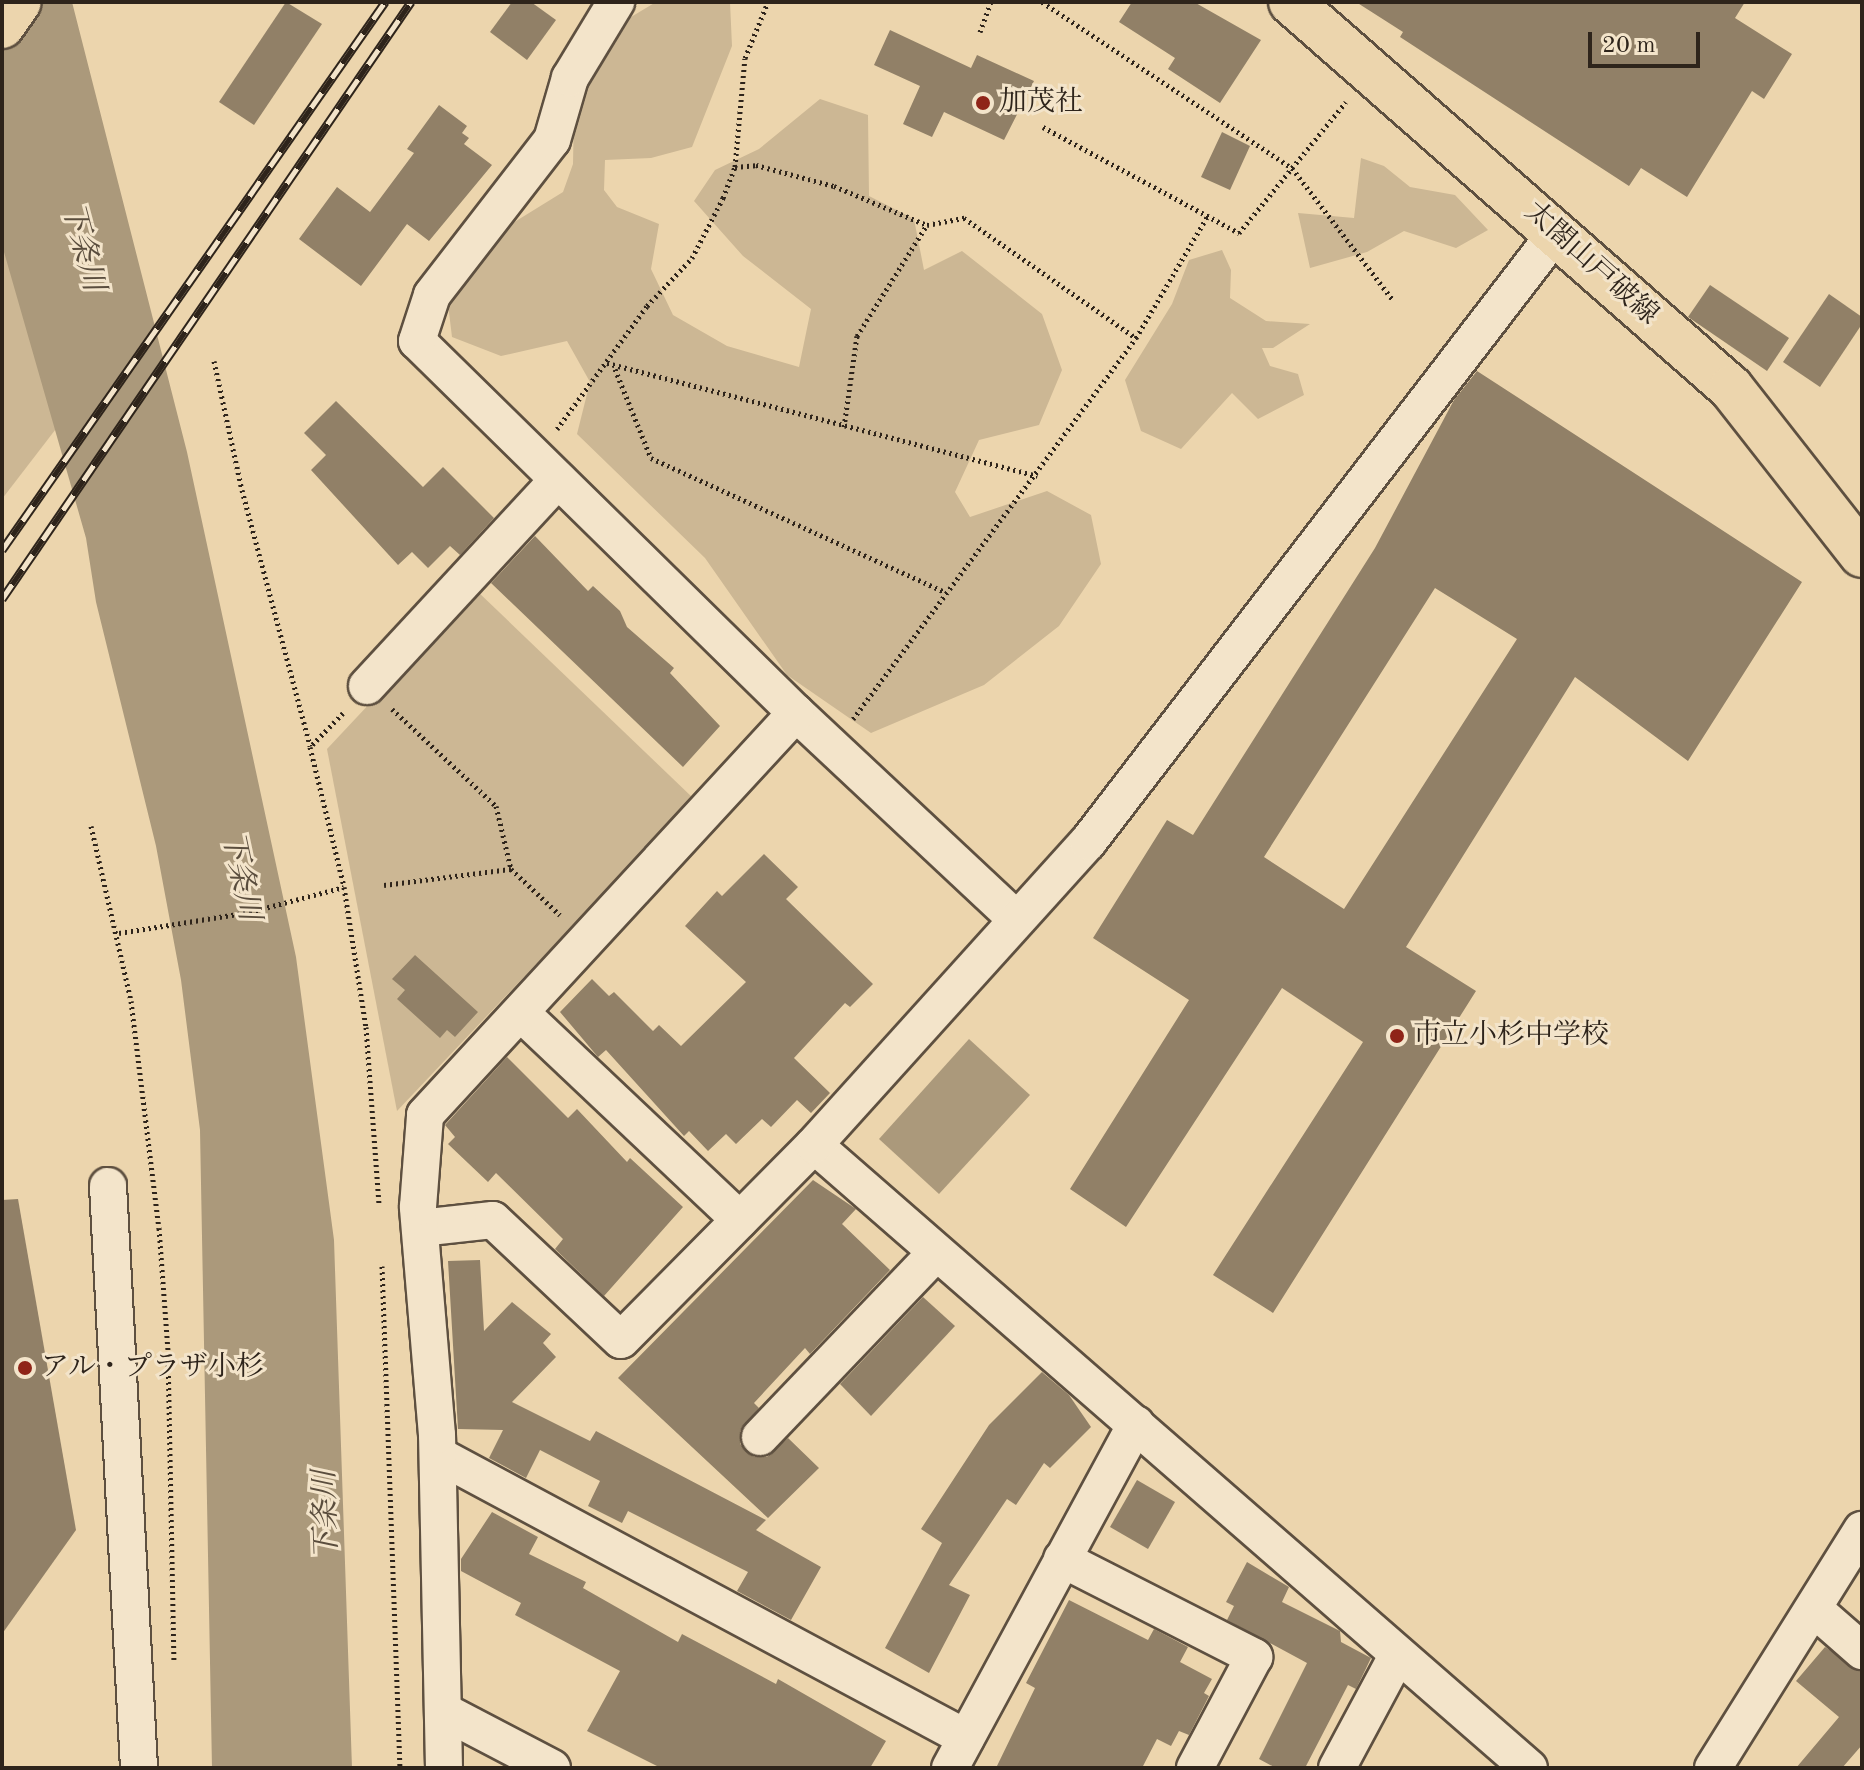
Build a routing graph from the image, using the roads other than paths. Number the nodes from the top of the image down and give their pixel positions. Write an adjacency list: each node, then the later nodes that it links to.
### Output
1 (19, 2): 4 (main road)
2 (616, 2): 6 (street)
3 (1291, 2): 5 (main road, 太閤山戸破線)
4 (2, 26)
5 (1556, 233): 7 (main road, 太閤山戸破線); 10 (street)
6 (547, 470): 8 (street); 9 (street)
7 (1862, 555)
8 (367, 686)
9 (796, 713): 10 (street); 11 (street)
10 (1015, 918): 12 (street)
11 (521, 1013): 14 (street); 15 (street)
12 (814, 1145): 14 (street); 16 (street)
13 (108, 1186): 27 (street)
14 (740, 1220): 15 (street)
15 (420, 1228): 19 (street)
16 (935, 1254): 17 (street); 18 (street)
17 (1136, 1424): 21 (street); 24 (street)
18 (760, 1437)
19 (438, 1455): 25 (street); 26 (street)
20 (1862, 1530): 22 (street)
21 (1062, 1559): 26 (street); 30 (street)
22 (1814, 1609): 23 (street); 33 (street)
23 (1862, 1651)
24 (1397, 1656): 31 (street); 32 (street)
25 (443, 1711): 28 (street); 29 (street)
26 (958, 1753)
27 (139, 1768)
28 (444, 1768)
29 (552, 1768)
30 (1195, 1768)
31 (1337, 1768)
32 (1529, 1768)
33 (1713, 1768)

